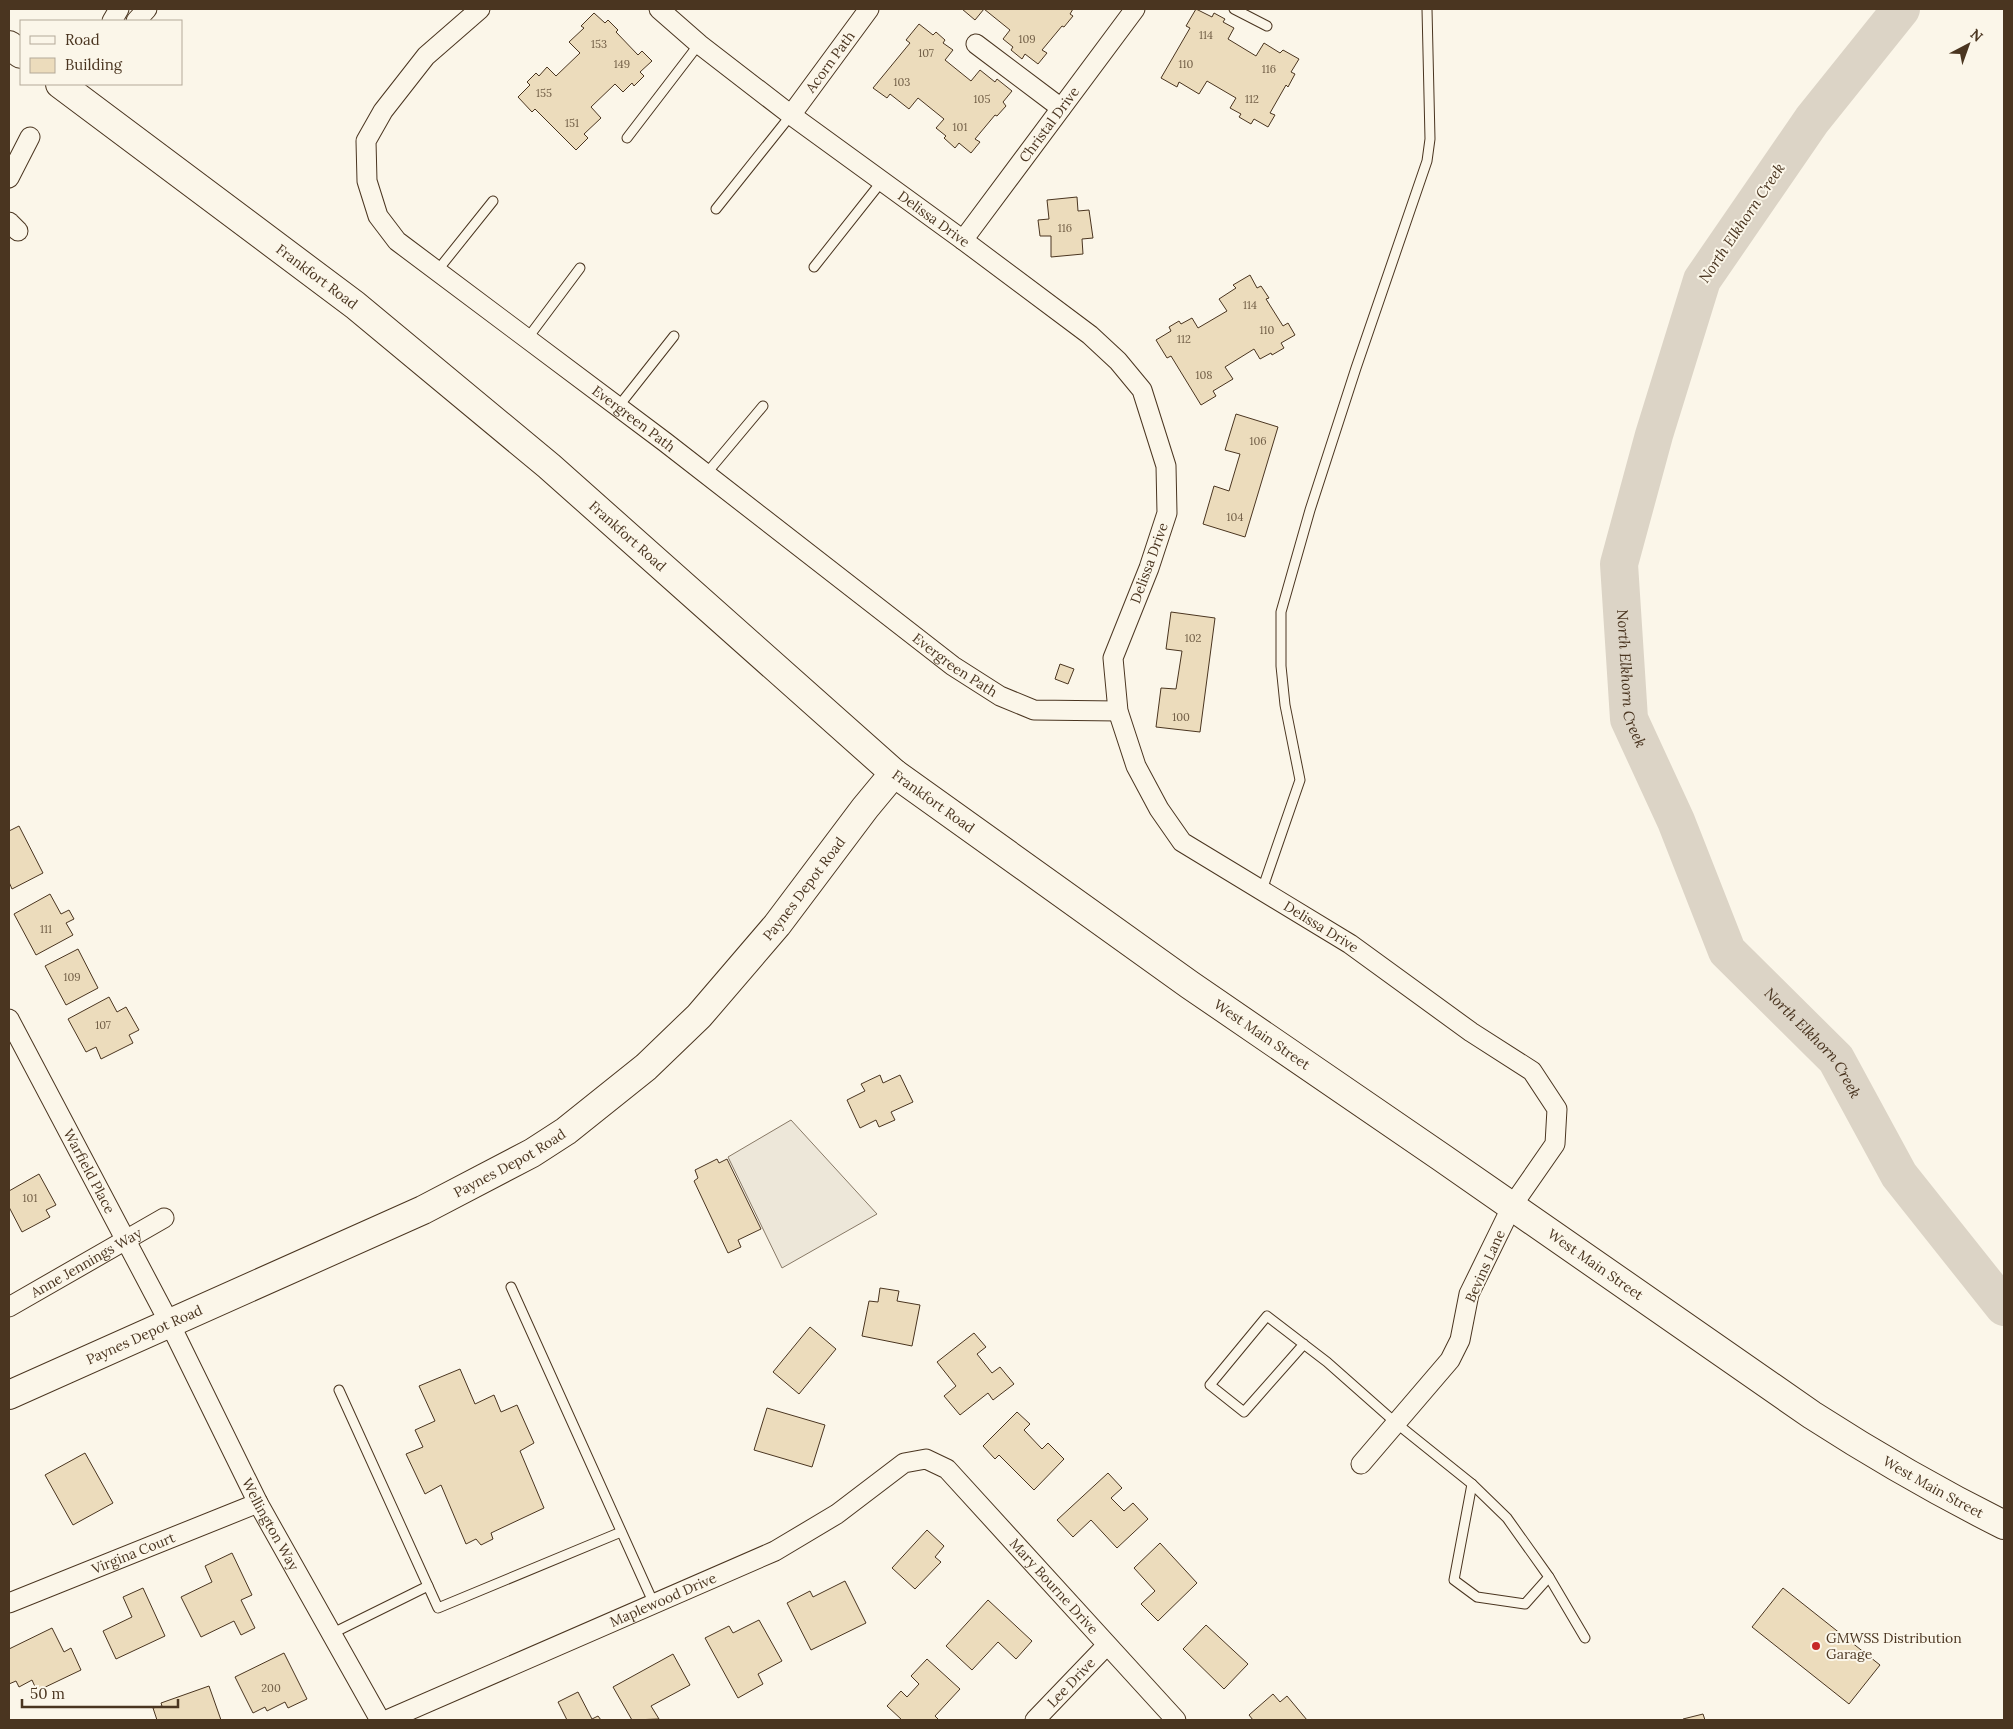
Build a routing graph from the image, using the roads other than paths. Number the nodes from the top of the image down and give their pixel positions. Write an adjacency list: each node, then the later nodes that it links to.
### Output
1 (120, 9): 9 (street)
2 (147, 9): 10 (street)
3 (480, 9): 28 (street, Evergreen Path)
4 (660, 9): 12 (street, Delissa Drive)
5 (869, 9): 18 (street, Acorn Path)
6 (1234, 9): 11 (lane)
7 (1428, 9): 36 (lane)
8 (1129, 11): 17 (street, Christal Drive)
9 (113, 20)
10 (137, 20)
11 (1266, 26)
12 (699, 44): 18 (street, Delissa Drive); 19 (lane)
13 (976, 44): 17 (street)
14 (9, 45): 15 (main road)
15 (20, 53)
16 (71, 86): 35 (main road, Frankfort Road)
17 (1061, 108): 25 (street, Christal Drive)
18 (791, 115): 22 (street, Delissa Drive); 24 (lane)
19 (627, 138)
20 (9, 158): 21 (street)
21 (9, 178)
22 (882, 181): 25 (street, Delissa Drive); 26 (lane)
23 (493, 201): 28 (lane)
24 (716, 209)
25 (963, 240): 34 (street, Delissa Drive)
26 (814, 267)
27 (580, 268): 30 (lane)
28 (438, 272): 30 (street, Evergreen Path)
29 (674, 336): 32 (lane)
30 (528, 339): 32 (street, Evergreen Path)
31 (763, 406): 33 (lane)
32 (618, 407): 33 (street, Evergreen Path)
33 (706, 474): 34 (street, Evergreen Path)
34 (1118, 711): 36 (street, Delissa Drive)
35 (894, 773): 37 (main road, Frankfort Road); 45 (main road, Paynes Depot Road)
36 (1262, 890): 39 (street, Delissa Drive)
37 (1196, 988): 40 (main road, West Main Street)
38 (9, 1019): 42 (street, Warfield Place)
39 (1557, 1109): 40 (street, Bevins Lane)
40 (1512, 1206): 49 (street, Bevins Lane); 54 (main road, West Main Street)
41 (164, 1218): 42 (street, Anne Jennings Way)
42 (126, 1240): 44 (street, Anne Jennings Way); 45 (street, Warfield Place)
43 (511, 1287): 55 (lane)
44 (9, 1307)
45 (170, 1324): 48 (main road, Paynes Depot Road); 53 (street, Wellington Way)
46 (1304, 1344): 46 (lane); 49 (lane)
47 (339, 1390): 57 (lane)
48 (9, 1395)
49 (1396, 1423): 51 (street, Bevins Lane); 52 (lane)
50 (926, 1459): 59 (street, Maplewood Drive); 62 (street, Mary Bourne Drive)
51 (1361, 1464)
52 (1472, 1484): 56 (lane); 56 (lane)
53 (258, 1503): 58 (street, Virgina Court); 60 (street, Wellington Way)
54 (2004, 1525)
55 (621, 1532): 57 (lane); 59 (lane)
56 (1549, 1576): 61 (lane)
57 (428, 1586): 60 (lane)
58 (9, 1603)
59 (654, 1604): 64 (street, Maplewood Drive)
60 (331, 1634): 63 (street, Wellington Way)
61 (1585, 1638)
62 (1107, 1645): 65 (street, Lee Drive); 66 (street, Mary Bourne Drive)
63 (380, 1720)
64 (387, 1720)
65 (1035, 1720)
66 (1176, 1720)

